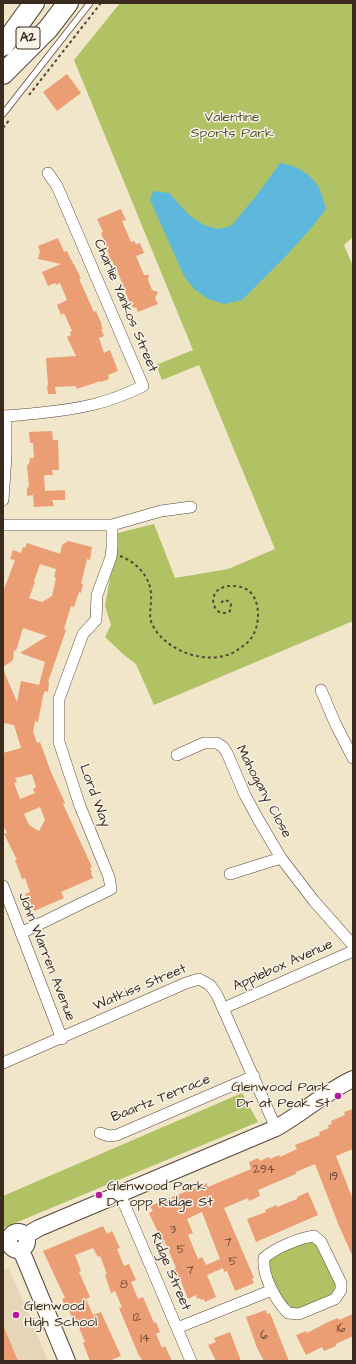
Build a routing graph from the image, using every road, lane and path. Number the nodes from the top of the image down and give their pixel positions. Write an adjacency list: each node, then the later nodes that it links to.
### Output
1 (28, 3): 7 (highway)
2 (34, 3): 8 (highway, A2)
3 (53, 3): 9 (highway, A2)
4 (68, 3): 9 (highway)
5 (90, 3): 11 (lane)
6 (101, 3): 10 (path)
7 (3, 42)
8 (3, 46)
9 (3, 73)
10 (27, 97)
11 (3, 114)
12 (13, 116): 13 (path)
13 (3, 128)
14 (48, 173): 15 (street, Charlie Yankos Street)
15 (4, 416): 16 (street)
16 (3, 500)
17 (191, 507): 19 (street)
18 (3, 525): 19 (street)
19 (112, 526): 20 (street)
20 (112, 553): 21 (path); 28 (street, Lord Way)
21 (221, 603)
22 (321, 690): 24 (street)
23 (177, 755): 25 (street, Mahogany Close)
24 (353, 758)
25 (282, 858): 26 (street); 29 (street, Mahogany Close)
26 (230, 874)
27 (3, 886): 28 (street, John Warren Avenue)
28 (21, 933): 32 (street, John Warren Avenue)
29 (353, 946)
30 (353, 951): 31 (street, Applebox Avenue)
31 (224, 1008): 32 (street, Watkiss Street); 34 (street, Watkiss Street)
32 (62, 1038): 33 (street, Watkiss Street)
33 (3, 1064)
34 (254, 1076): 36 (street, Watkiss Street); 37 (street, Baartz Terrace)
35 (353, 1079): 36 (street)
36 (276, 1128): 38 (street)
37 (100, 1133)
38 (120, 1194): 39 (street); 41 (street, Ridge Street)
39 (14, 1243): 42 (street)
40 (272, 1290): 40 (street); 41 (street)
41 (178, 1328): 43 (street, Ridge Street)
42 (67, 1361)
43 (192, 1361)

